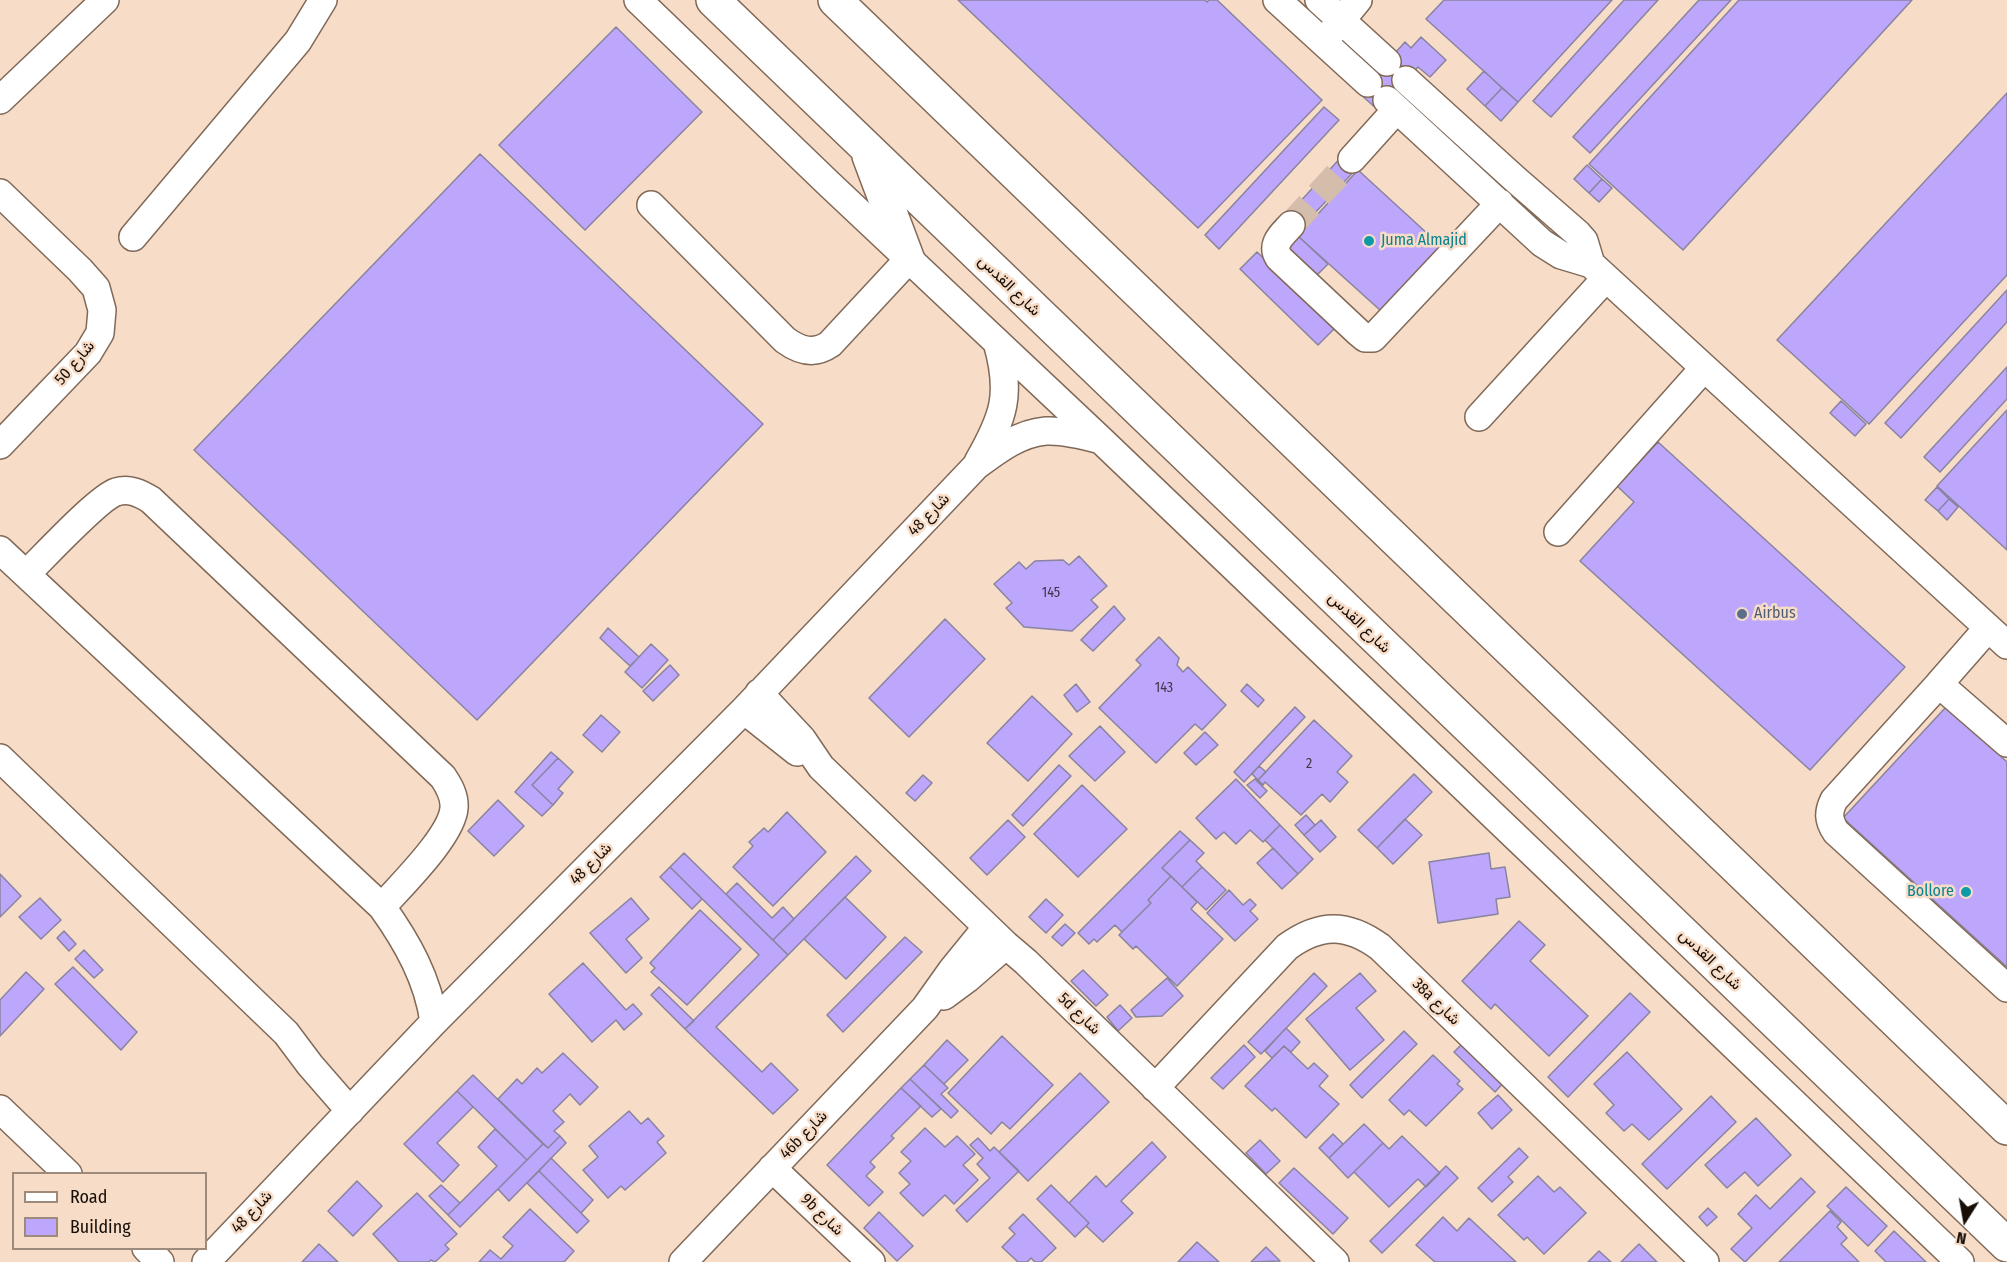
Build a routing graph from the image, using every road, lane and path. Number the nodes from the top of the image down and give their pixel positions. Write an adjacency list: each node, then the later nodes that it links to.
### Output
1 (105, 0): 12 (street)
2 (324, 0): 19 (street)
3 (638, 0): 20 (street)
4 (713, 0): 13 (main road, شارع القدس)
5 (835, 0): 9 (main road)
6 (1278, 0): 10 (street)
7 (1319, 0): 8 (street)
8 (1350, 10): 10 (street); 21 (street)
9 (857, 11): 43 (main road)
10 (1323, 42): 11 (street)
11 (1384, 97): 14 (street); 16 (street)
12 (0, 100)
13 (866, 149): 20 (main road); 46 (main road, شارع القدس)
14 (1352, 159)
15 (0, 193): 26 (street, شارع 50)
16 (1500, 203): 18 (street); 21 (street)
17 (651, 205): 20 (street)
18 (1292, 225)
19 (133, 237)
20 (908, 260): 22 (street)
21 (1598, 271): 23 (street); 24 (street)
22 (997, 342): 25 (street); 27 (street, شارع 48)
23 (1704, 368): 28 (street); 31 (street)
24 (1479, 417)
25 (1101, 440): 27 (street, شارع 48); 54 (street)
26 (0, 445)
27 (976, 466): 33 (street, شارع 48)
28 (1558, 532)
29 (0, 550): 30 (street)
30 (26, 574): 36 (street); 36 (street)
31 (1998, 637): 32 (street)
32 (1939, 684): 34 (street); 38 (street)
33 (751, 701): 37 (street, 5d شارع); 39 (street, شارع 48)
34 (2007, 743)
35 (0, 758): 41 (street)
36 (382, 907): 39 (street)
37 (997, 936): 40 (street, 5d شارع); 44 (street, 46b شارع)
38 (2007, 988)
39 (434, 1022): 41 (street, شارع 48)
40 (1155, 1089): 52 (street, 5d شارع); 53 (street, 38a شارع)
41 (358, 1103): 49 (street, شارع 48)
42 (0, 1109): 45 (street)
43 (2007, 1128)
44 (772, 1168): 50 (street, 46b شارع); 51 (street, 9b شارع)
45 (67, 1172)
46 (2007, 1245)
47 (148, 1250): 48 (street)
48 (160, 1262)
49 (206, 1262)
50 (683, 1262)
51 (871, 1262)
52 (1335, 1262)
53 (1705, 1262)
54 (1960, 1262)

